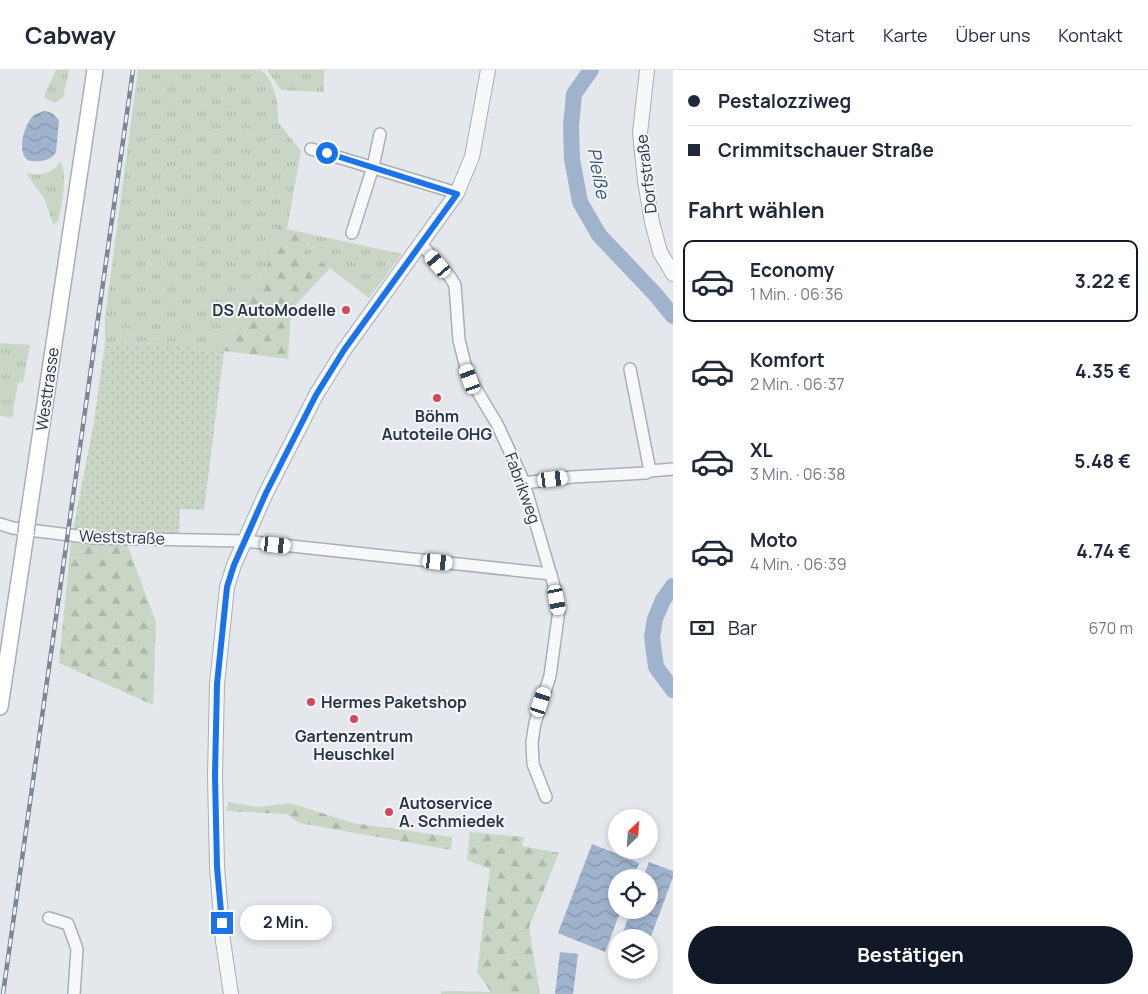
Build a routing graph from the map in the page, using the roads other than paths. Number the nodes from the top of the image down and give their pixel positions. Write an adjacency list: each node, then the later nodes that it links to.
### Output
1 (95, 70): 18 (main road, Westtrasse)
2 (488, 70): 7 (street)
3 (646, 70): 10 (street, Dorfstraße)
4 (380, 134): 6 (street)
5 (311, 149): 6 (street)
6 (373, 167): 7 (street); 8 (street)
7 (457, 194): 9 (street)
8 (352, 233)
9 (421, 244): 14 (street, Fabrikweg); 16 (street)
10 (673, 274)
11 (630, 369): 13 (street)
12 (673, 469): 13 (street)
13 (650, 471): 14 (street)
14 (524, 483): 17 (street, Fabrikweg)
15 (0, 524): 16 (street, Weststraße)
16 (244, 541): 17 (street); 22 (street)
17 (552, 574): 19 (street, Fabrikweg)
18 (0, 707)
19 (546, 797)
20 (49, 918): 21 (street)
21 (74, 994)
22 (231, 994)

